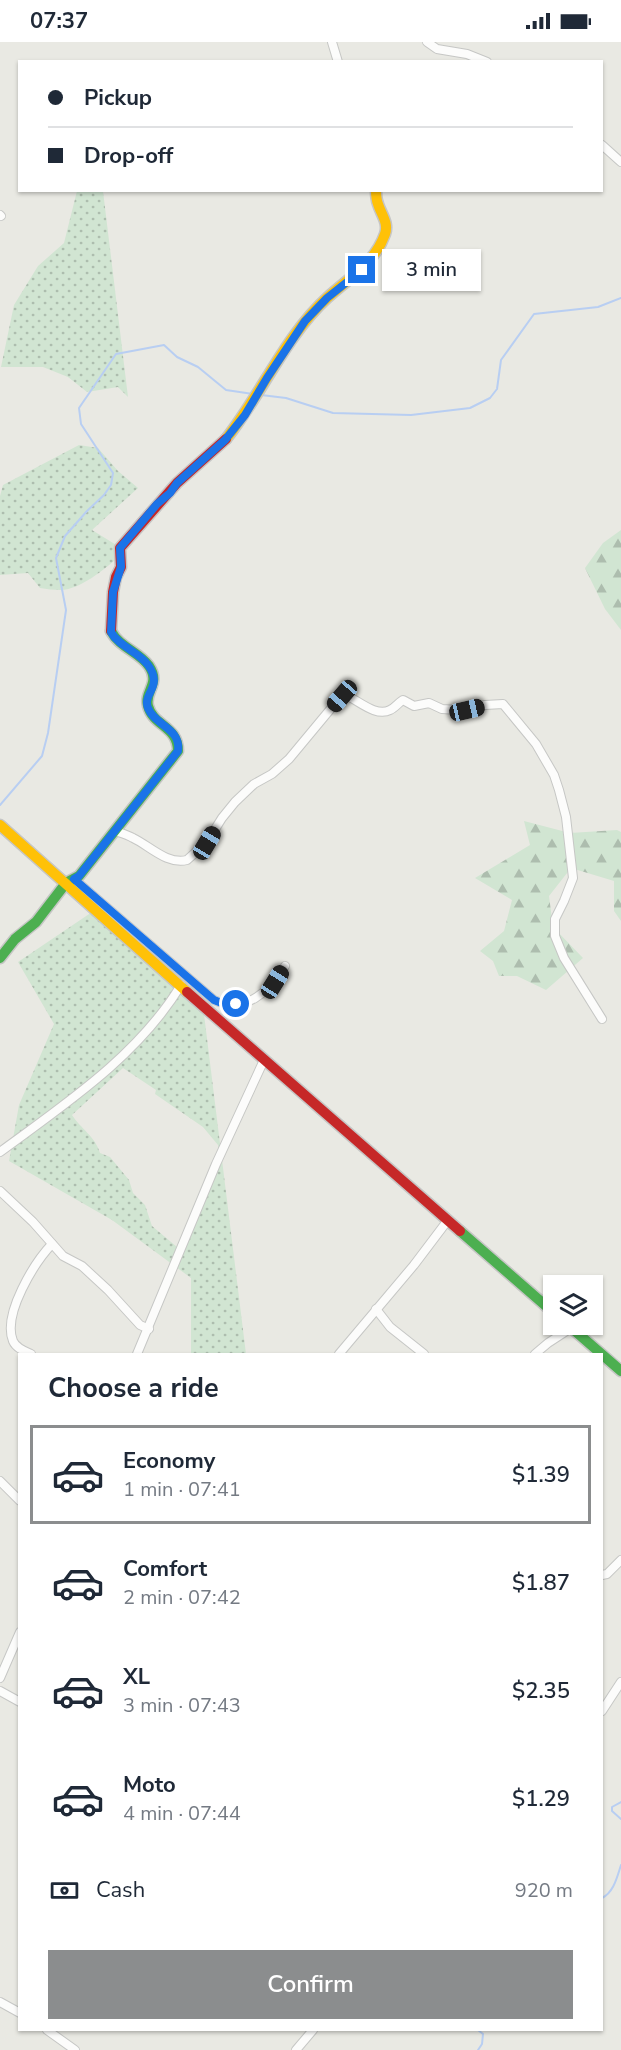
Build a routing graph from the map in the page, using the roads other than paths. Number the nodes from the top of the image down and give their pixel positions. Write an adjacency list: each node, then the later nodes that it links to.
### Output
1 (332, 42): 3 (street)
2 (427, 42): 4 (street)
3 (337, 60)
4 (482, 60)
5 (603, 146): 6 (street)
6 (621, 162)
7 (376, 192): 9 (street)
8 (0, 825): 10 (street)
9 (115, 831): 10 (street); 14 (street)
10 (70, 881): 11 (street); 12 (street); 13 (street)
11 (0, 958)
12 (285, 966)
13 (181, 985): 15 (street); 16 (street)
14 (602, 1019)
15 (264, 1060): 18 (street); 22 (street)
16 (0, 1152)
17 (0, 1191): 19 (street)
18 (448, 1220): 20 (street); 21 (street)
19 (52, 1244): 22 (street); 25 (street)
20 (543, 1303)
21 (376, 1309): 27 (street); 28 (street)
22 (149, 1329): 26 (street)
23 (558, 1335): 29 (street)
24 (579, 1335): 30 (street)
25 (29, 1353)
26 (137, 1353)
27 (340, 1353)
28 (423, 1353)
29 (536, 1353)
30 (600, 1353)
31 (603, 1355): 32 (street)
32 (621, 1371)
33 (0, 1481): 34 (street)
34 (18, 1499)
35 (621, 1560): 36 (street)
36 (603, 1575)
37 (18, 1637): 38 (street)
38 (0, 1678)
39 (621, 1682): 42 (street)
40 (0, 1691): 41 (street)
41 (18, 1701)
42 (603, 1709)
43 (0, 2002): 44 (street)
44 (18, 2012)
45 (49, 2031): 47 (street)
46 (312, 2031): 48 (street)
47 (75, 2050)
48 (296, 2050)

